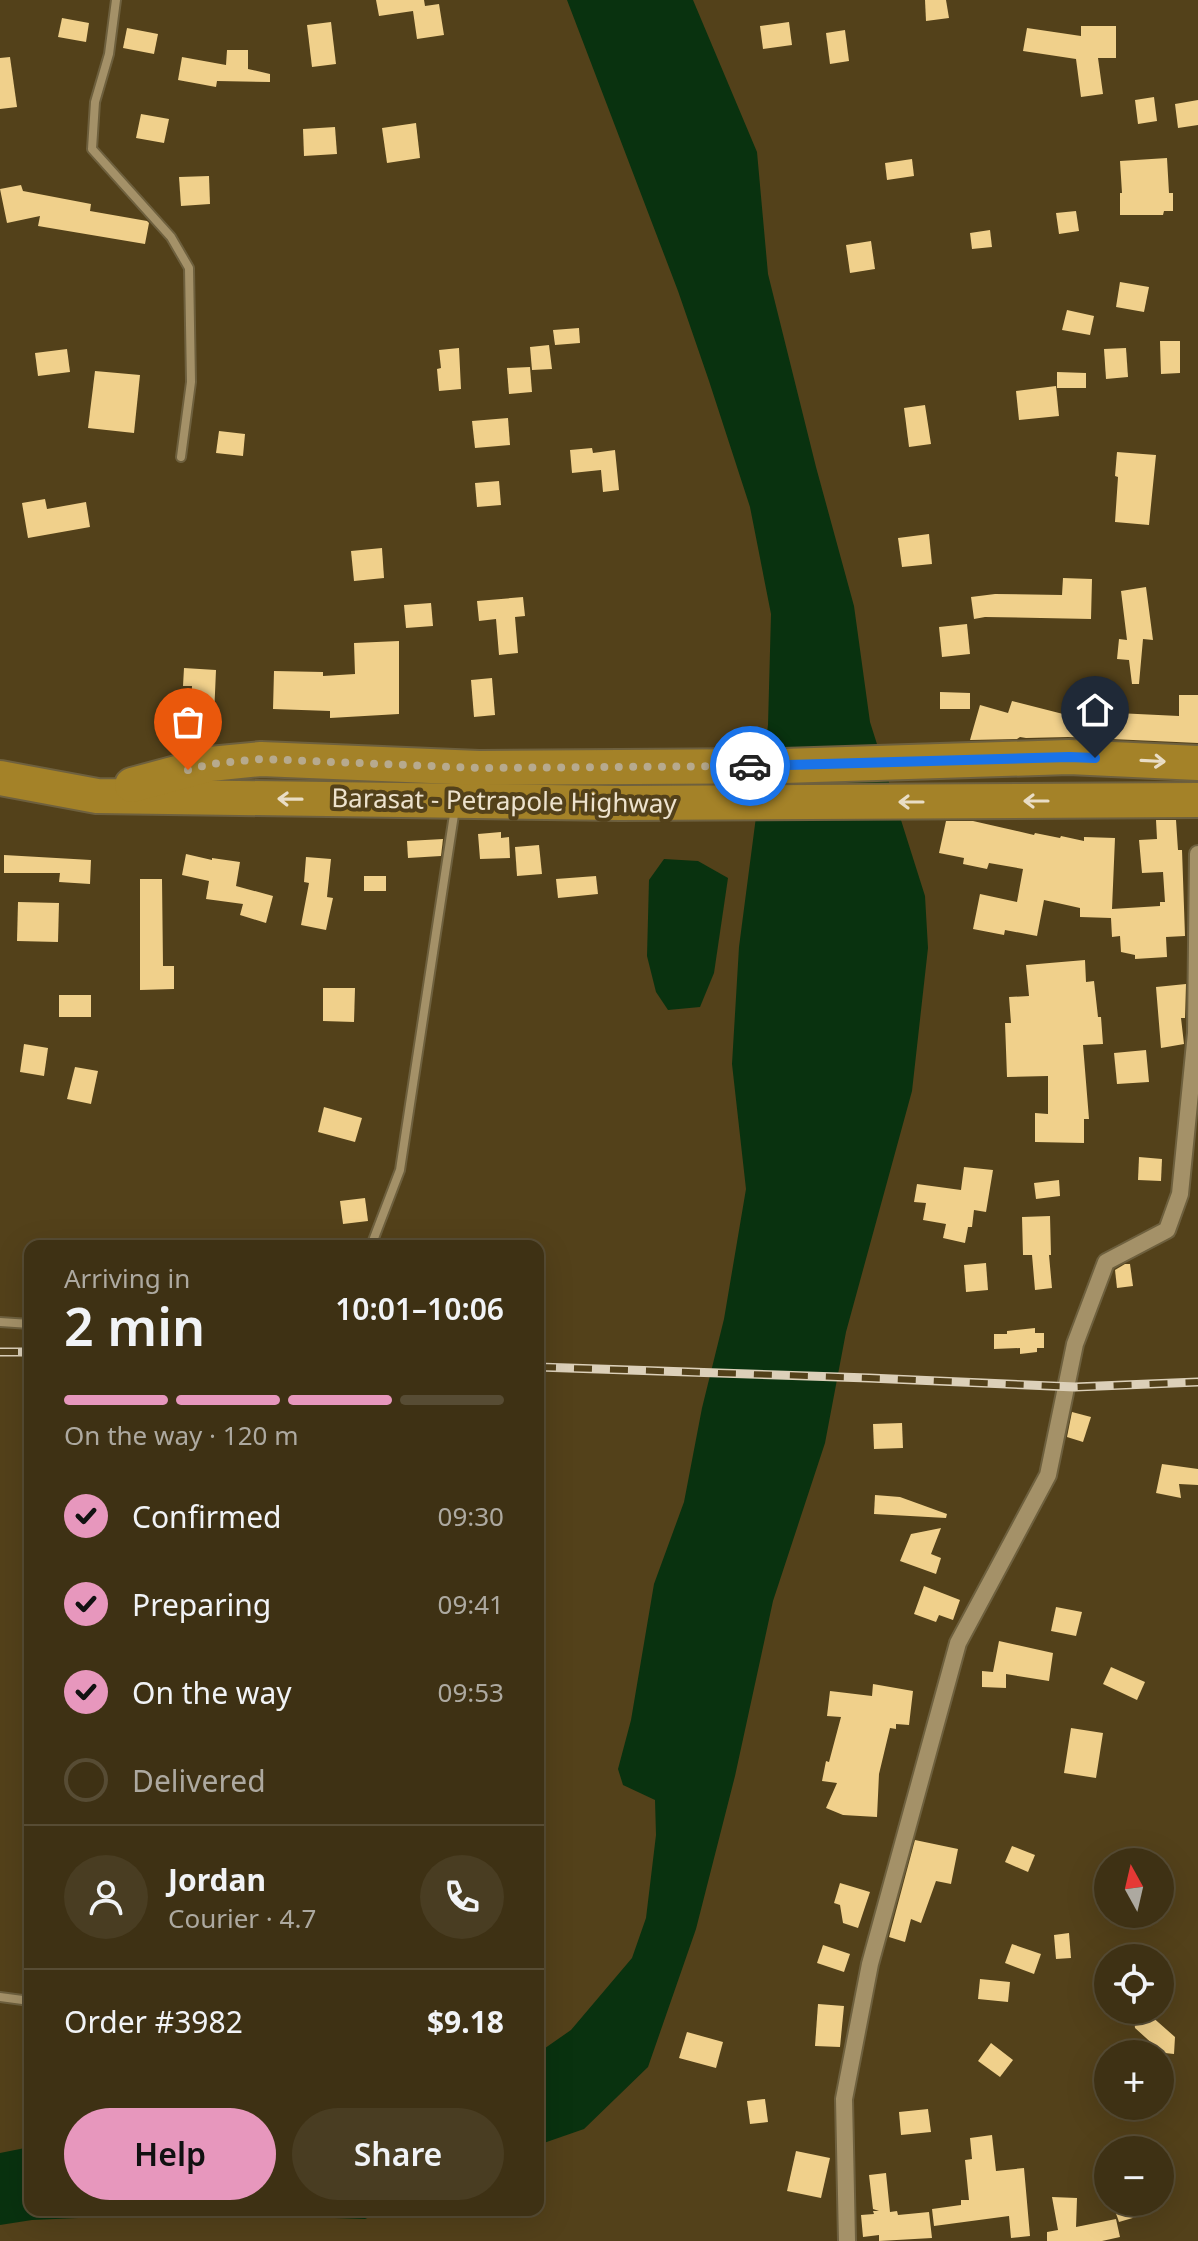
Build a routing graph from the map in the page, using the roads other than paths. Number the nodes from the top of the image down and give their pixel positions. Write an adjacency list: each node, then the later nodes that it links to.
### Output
1 (116, 0): 2 (street)
2 (181, 457)
3 (1198, 763): 5 (highway, Barasat - Petrapole Highway, one-way to 3)
4 (0, 778): 5 (highway, Barasat - Petrapole Highway)
5 (97, 796): 7 (highway, Barasat - Petrapole Highway, one-way to 5)
6 (1198, 800): 7 (highway, Barasat - Petrapole Highway, one-way to 7)
7 (456, 801): 9 (street)
8 (1198, 854): 14 (main road)
9 (373, 1240)
10 (0, 1322): 11 (street)
11 (24, 1324)
12 (0, 1997): 13 (street)
13 (24, 2000)
14 (847, 2241)

